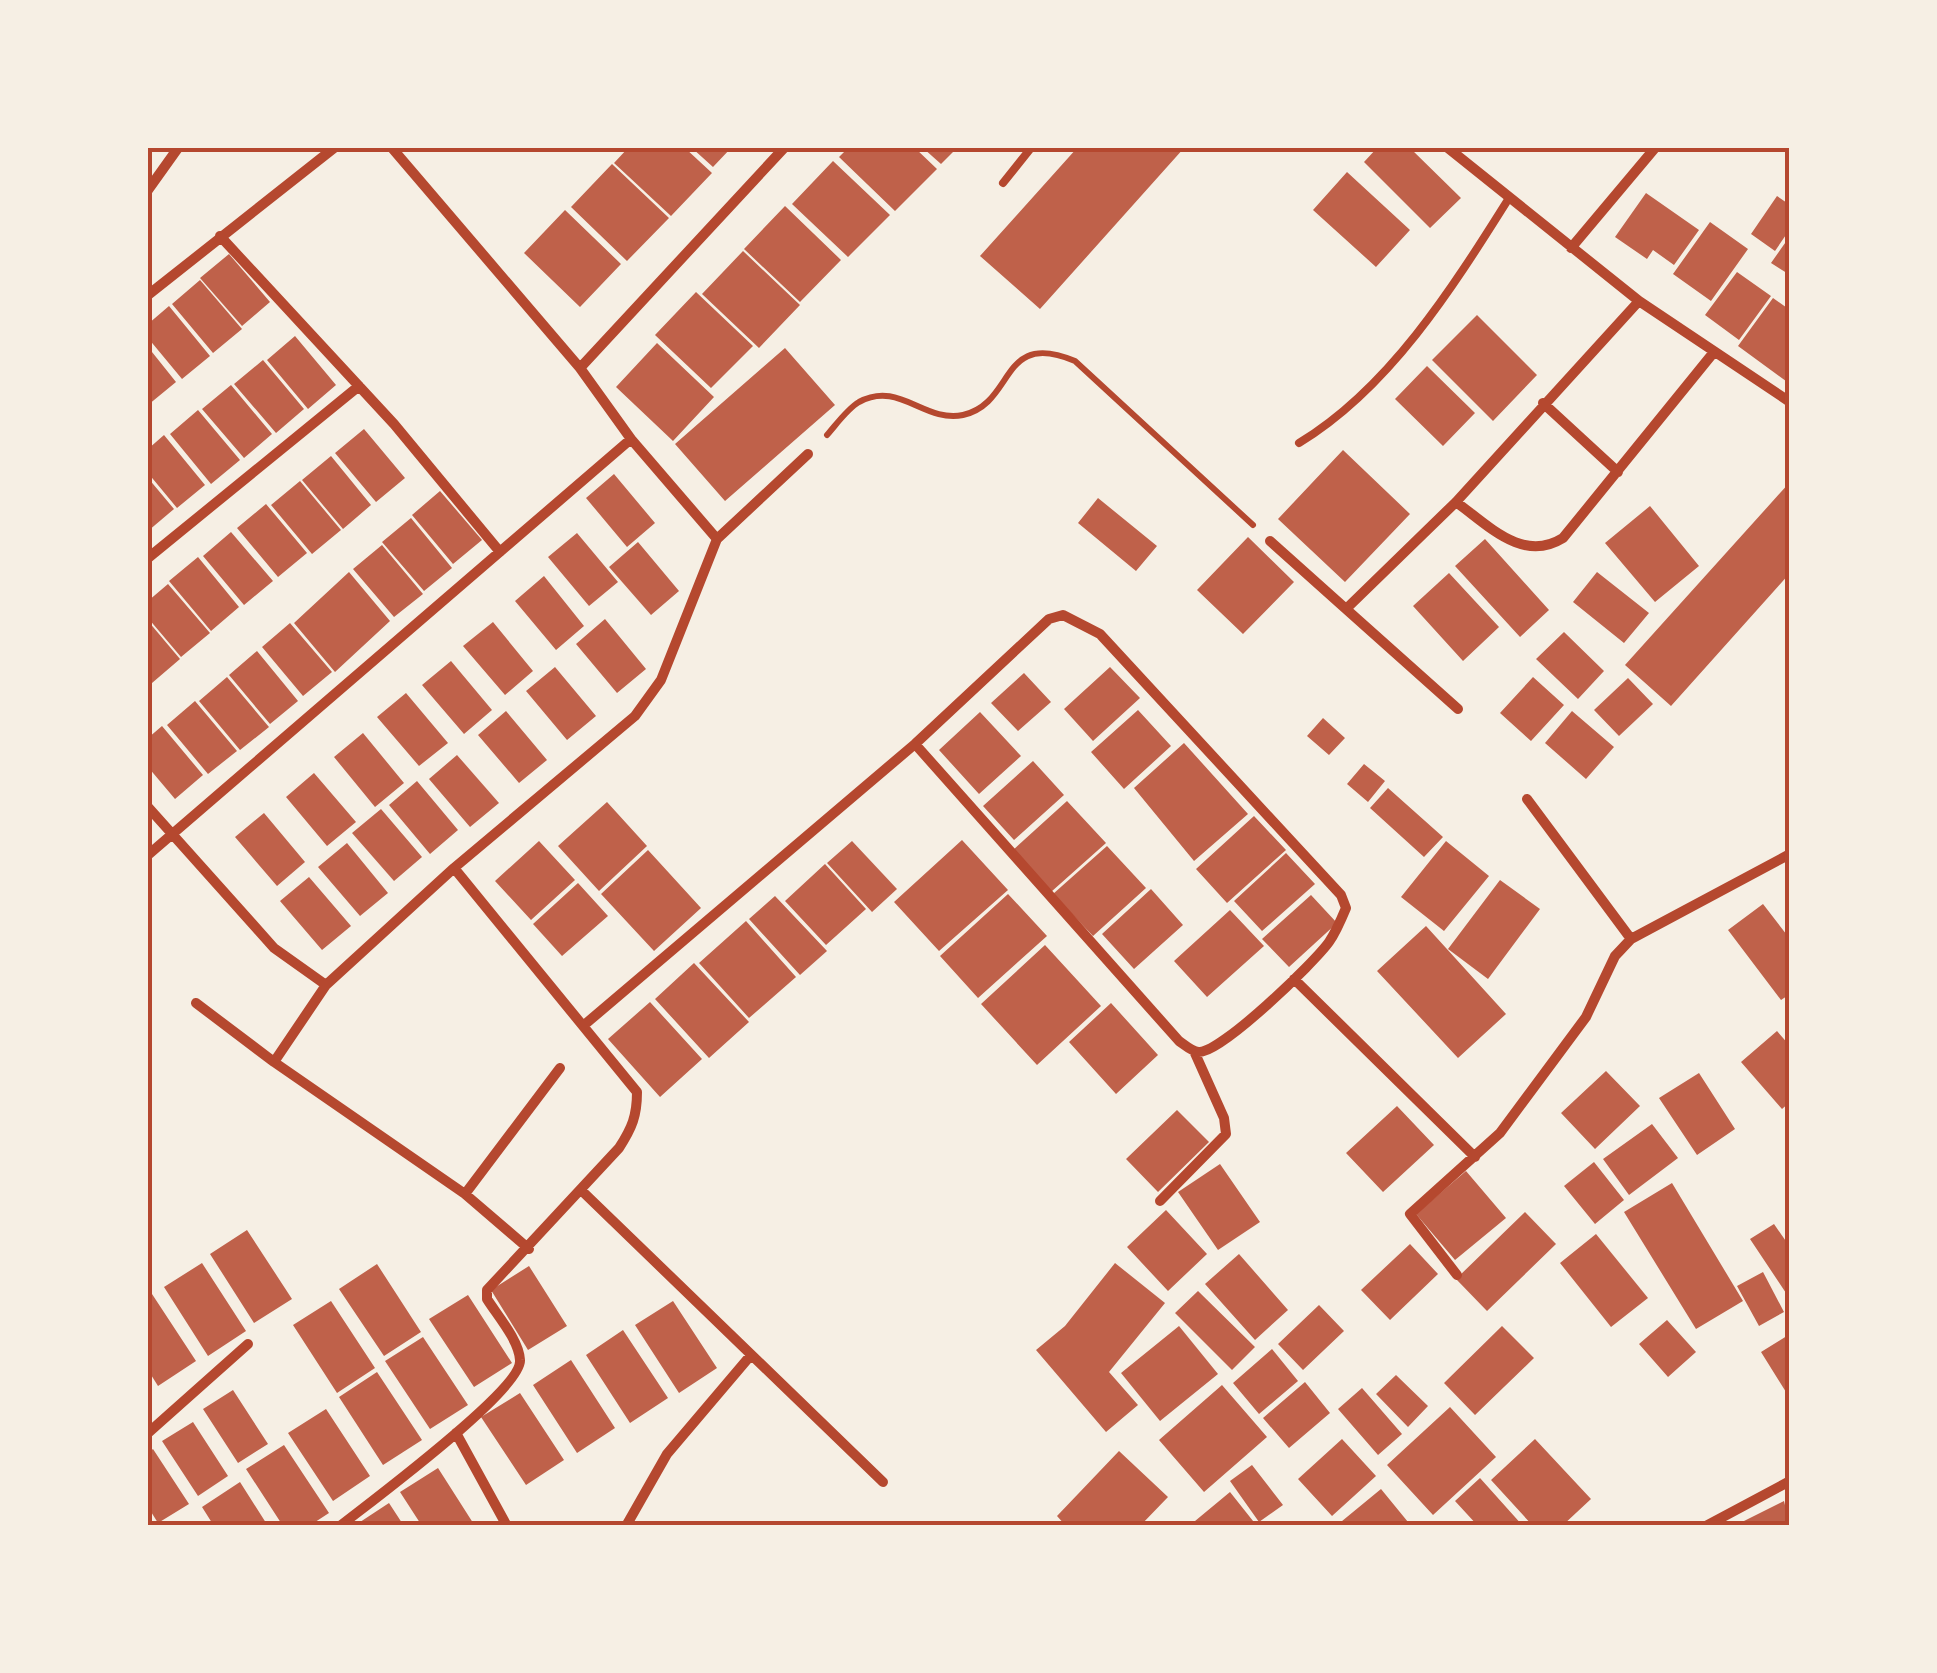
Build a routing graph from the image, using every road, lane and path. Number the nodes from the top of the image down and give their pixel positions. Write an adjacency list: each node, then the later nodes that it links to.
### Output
1 (178, 148): 9 (street)
2 (334, 148): 11 (street)
3 (392, 148): 16 (street)
4 (784, 148): 16 (street)
5 (1031, 148): 8 (lane)
6 (1448, 148): 10 (street)
7 (1654, 148): 12 (street)
8 (1003, 183)
9 (148, 190)
10 (1509, 198): 12 (street); 21 (lane)
11 (220, 236): 13 (street); 17 (street)
12 (1571, 248): 14 (street)
13 (148, 295)
14 (1639, 300): 15 (street); 18 (street)
15 (1714, 352): 19 (street); 23 (street)
16 (580, 368): 20 (street)
17 (359, 386): 27 (street); 28 (street)
18 (1543, 402): 23 (street); 24 (street)
19 (1790, 402)
20 (631, 439): 25 (street); 27 (street)
21 (1298, 444)
22 (808, 454): 25 (street); 26 (path)
23 (1618, 472): 24 (street)
24 (1456, 502): 29 (street)
25 (717, 539): 37 (street)
26 (1270, 541): 29 (street)
27 (500, 552): 34 (street)
28 (148, 558)
29 (1346, 609): 30 (street)
30 (1458, 709)
31 (915, 744): 39 (street); 42 (street); 43 (street)
32 (1526, 799): 38 (street)
33 (148, 807): 34 (street)
34 (172, 835): 36 (street); 40 (street)
35 (1790, 854): 38 (street)
36 (148, 855)
37 (454, 868): 40 (street); 42 (street)
38 (1630, 939): 46 (street)
39 (1294, 979): 43 (street); 46 (street)
40 (326, 985): 44 (street)
41 (196, 1003): 44 (street)
42 (584, 1026): 47 (street)
43 (1194, 1051): 49 (street)
44 (274, 1062): 48 (street)
45 (560, 1068): 48 (street)
46 (1475, 1157): 51 (street)
47 (582, 1191): 50 (street); 53 (street)
48 (465, 1194): 50 (street)
49 (1160, 1201)
50 (529, 1249): 55 (street)
51 (1457, 1275)
52 (248, 1344): 54 (street)
53 (751, 1355): 57 (street); 60 (street)
54 (148, 1433)
55 (456, 1433): 58 (street); 59 (street)
56 (1790, 1481): 61 (street)
57 (883, 1482)
58 (340, 1526)
59 (507, 1526)
60 (626, 1526)
61 (1706, 1526)

